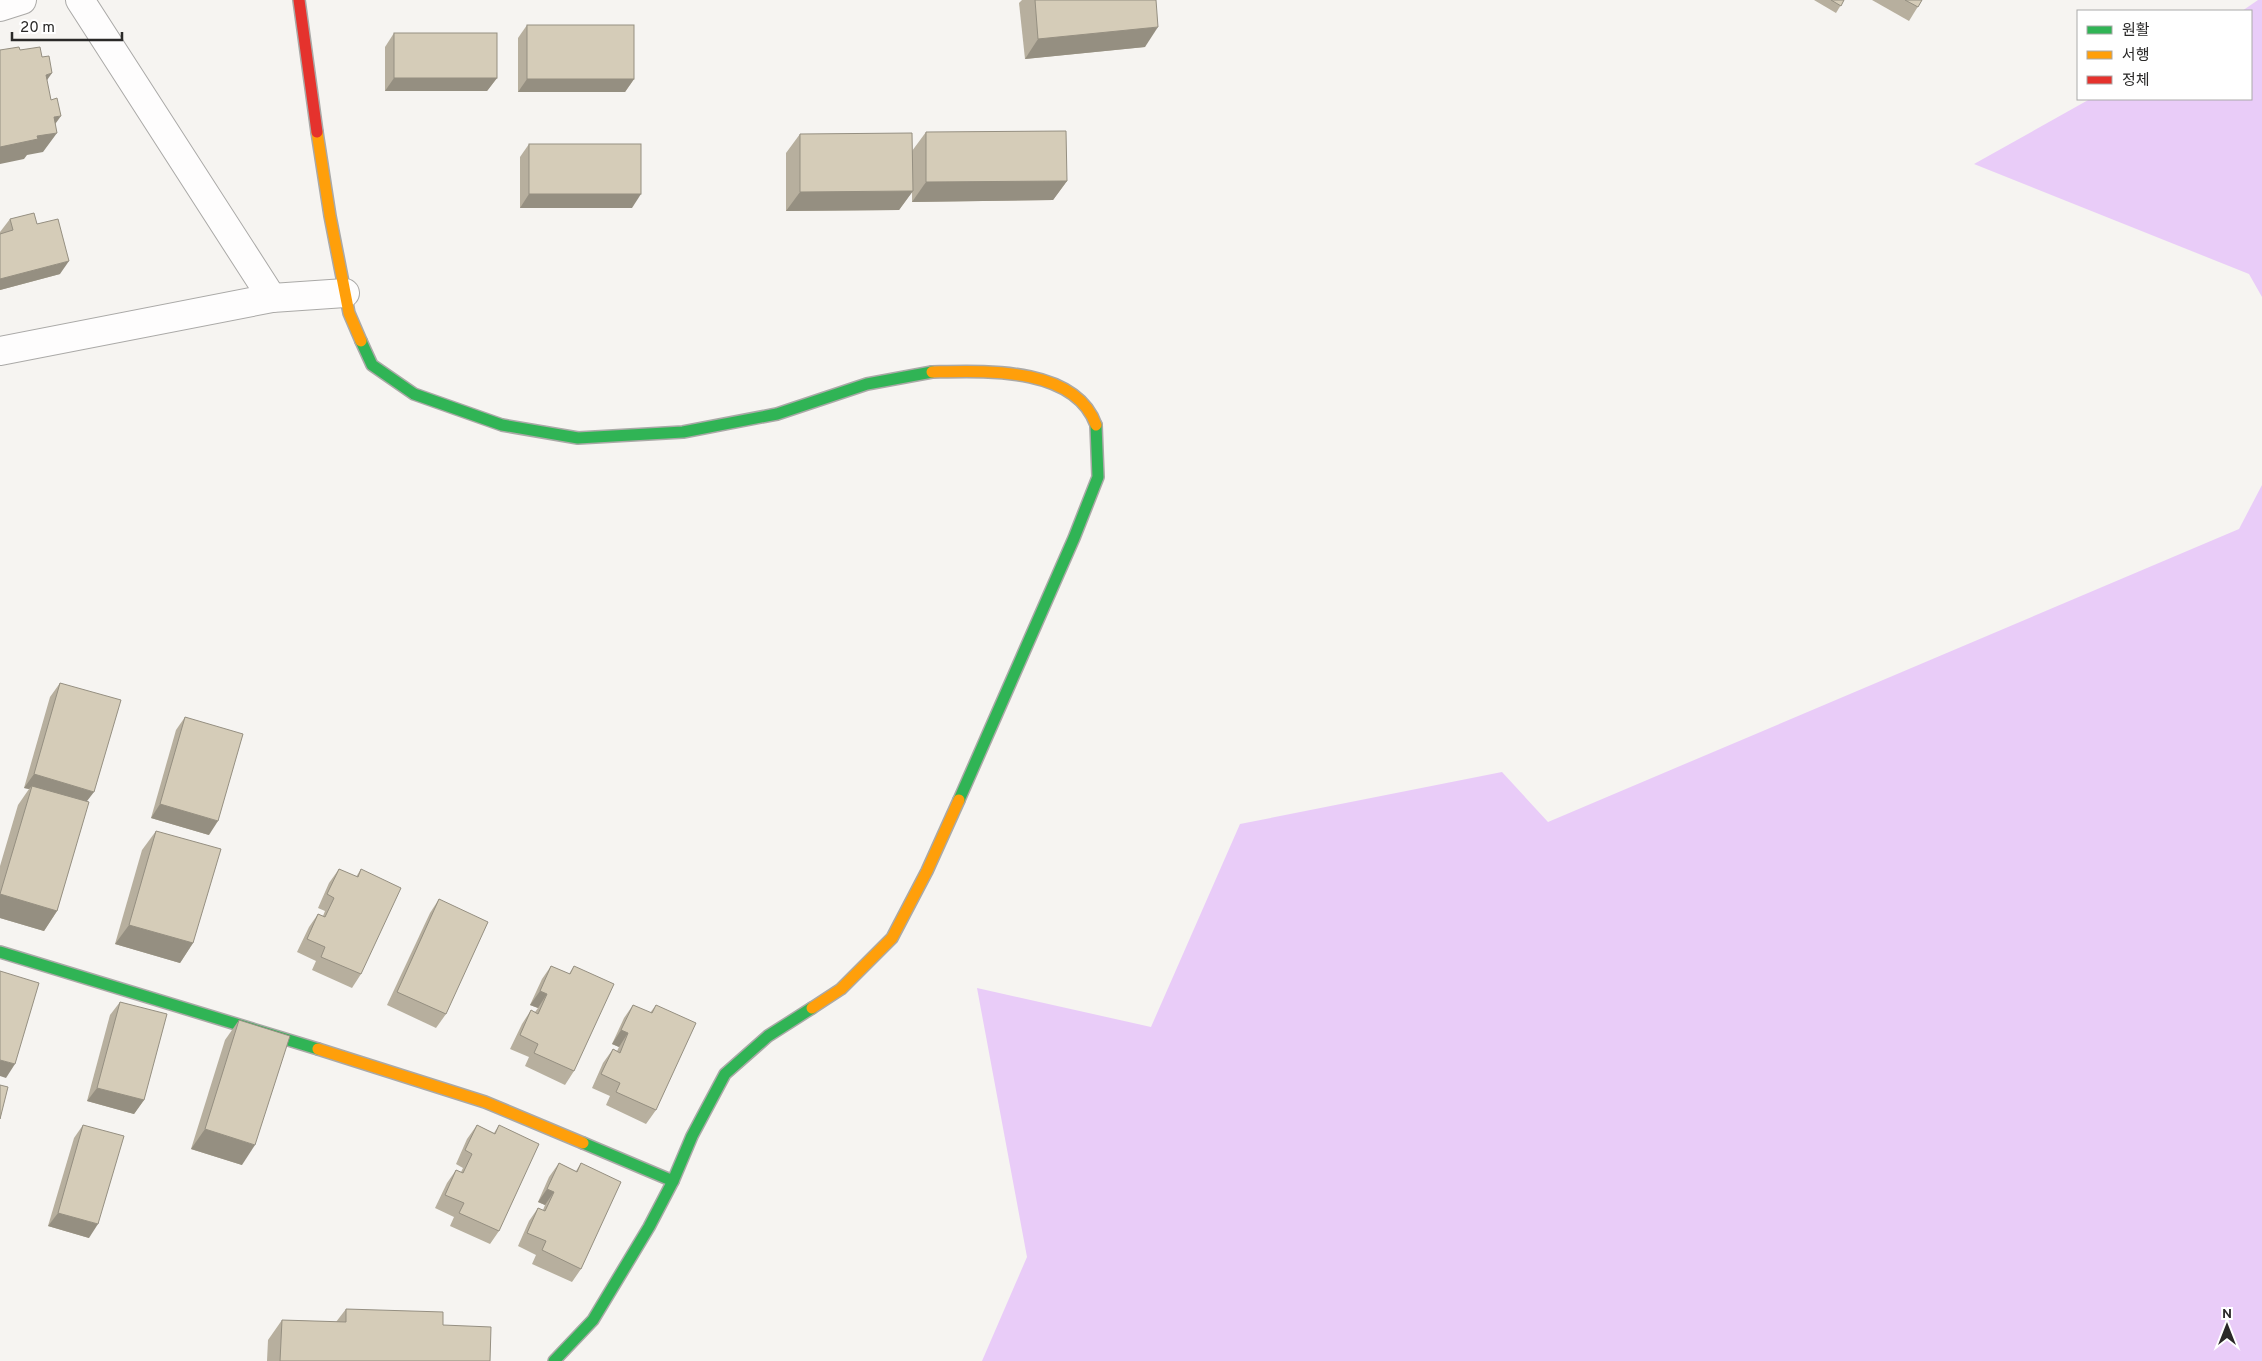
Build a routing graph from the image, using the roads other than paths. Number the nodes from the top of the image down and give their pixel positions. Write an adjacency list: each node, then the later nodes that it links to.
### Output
1 (22, 0): 4 (street)
2 (80, 0): 6 (street)
3 (299, 0): 5 (street)
4 (0, 8)
5 (344, 292): 6 (street); 9 (street)
6 (272, 298): 7 (street)
7 (0, 351)
8 (0, 952): 9 (street)
9 (674, 1181): 10 (street)
10 (554, 1361)

